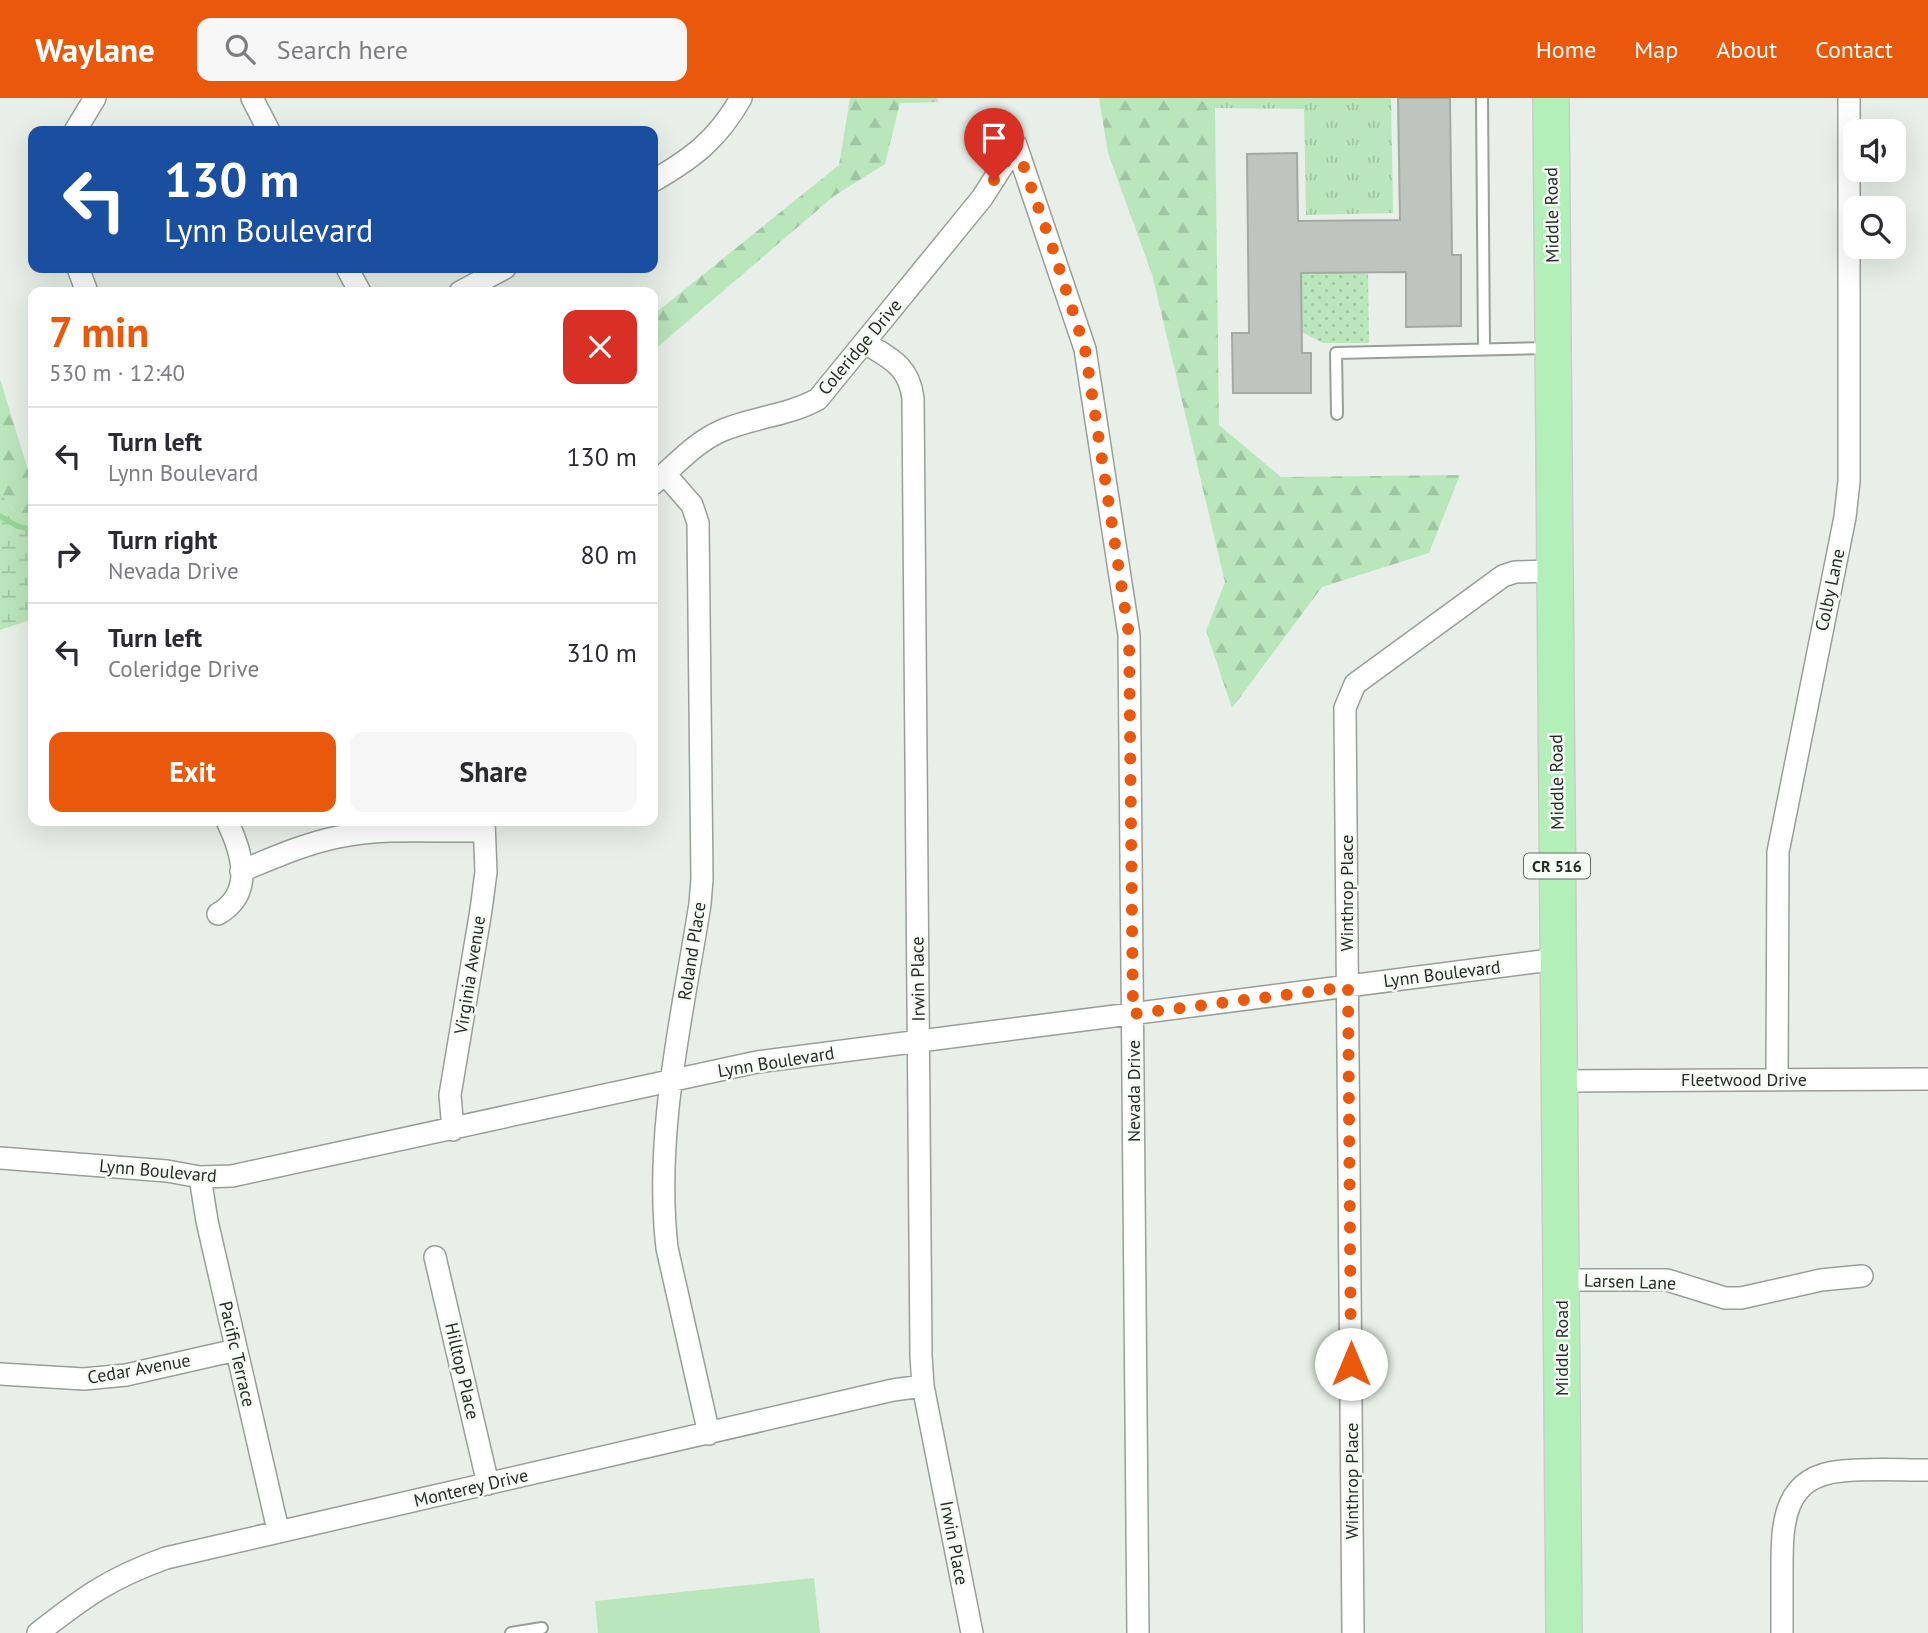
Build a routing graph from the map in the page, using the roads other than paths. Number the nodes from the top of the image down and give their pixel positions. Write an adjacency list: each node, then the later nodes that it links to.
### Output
1 (95, 98): 7 (street)
2 (252, 98): 8 (street)
3 (741, 98): 10 (street)
4 (1482, 98): 15 (lane)
5 (1551, 98): 14 (main road, Middle Road / CR 516)
6 (1849, 98): 27 (street, Colby Lane)
7 (78, 126)
8 (266, 126)
9 (1016, 145): 13 (street, Coleridge Drive); 25 (street, Nevada Drive)
10 (658, 178)
11 (496, 273): 12 (street)
12 (469, 287)
13 (865, 343): 17 (street, Coleridge Drive); 26 (street, Irwin Place)
14 (1553, 347): 15 (lane); 18 (main road, Middle Road / CR 516)
15 (1484, 349): 16 (lane)
16 (1337, 414)
17 (659, 479): 29 (street, Roland Place)
18 (1555, 572): 23 (main road, Middle Road / CR 516); 24 (street, Winthrop Place)
19 (229, 826): 21 (street)
20 (484, 826): 21 (street); 31 (street, Virginia Avenue)
21 (241, 871): 22 (street)
22 (218, 914)
23 (1558, 959): 24 (street, Lynn Boulevard); 30 (main road, Middle Road / CR 516)
24 (1348, 987): 25 (street, Lynn Boulevard); 49 (street, Winthrop Place)
25 (1133, 1014): 26 (street, Lynn Boulevard); 48 (street, Nevada Drive)
26 (918, 1042): 29 (street, Lynn Boulevard); 39 (street, Irwin Place)
27 (1777, 1079): 28 (street, Fleetwood Drive); 30 (street, Fleetwood Drive)
28 (1928, 1079)
29 (672, 1080): 31 (street, Lynn Boulevard); 40 (street, Roland Place)
30 (1560, 1081): 36 (main road, Middle Road / CR 516)
31 (453, 1130): 33 (street, Lynn Boulevard)
32 (0, 1158): 33 (street, Lynn Boulevard)
33 (200, 1177): 37 (street, Pacific Terrace)
34 (435, 1257): 42 (street, Hilltop Place)
35 (1862, 1276): 36 (street, Larsen Lane)
36 (1562, 1280): 50 (main road, Middle Road / CR 516)
37 (236, 1350): 38 (street, Cedar Avenue); 43 (street, Pacific Terrace)
38 (0, 1374)
39 (923, 1386): 40 (street, Monterey Drive); 47 (street, Irwin Place)
40 (709, 1434): 42 (street, Monterey Drive)
41 (1928, 1470): 51 (street)
42 (488, 1484): 43 (street, Monterey Drive)
43 (278, 1530): 45 (street, Monterey Drive)
44 (542, 1628): 46 (lane)
45 (38, 1633)
46 (511, 1633)
47 (972, 1633)
48 (1138, 1633)
49 (1353, 1633)
50 (1564, 1633)
51 (1782, 1633)

